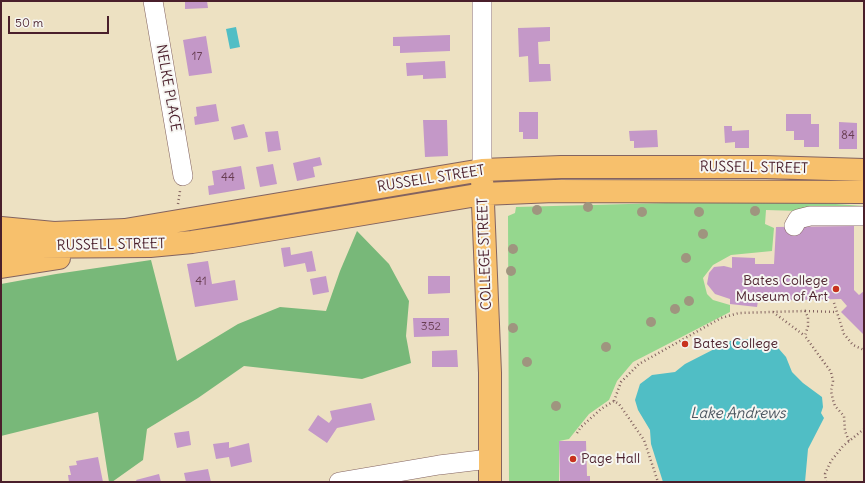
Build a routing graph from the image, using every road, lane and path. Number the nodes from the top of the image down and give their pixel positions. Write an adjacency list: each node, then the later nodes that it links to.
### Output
1 (153, 1): 5 (street, NELKE PLACE)
2 (482, 1): 3 (street, COLLEGE STREET)
3 (482, 170): 4 (main road, RUSSELL STREET); 7 (main road, COLLEGE STREET); 10 (main road, RUSSELL STREET)
4 (864, 170)
5 (183, 176)
6 (864, 192): 7 (main road, RUSSELL STREET)
7 (483, 194): 11 (main road, RUSSELL STREET); 24 (main road, COLLEGE STREET)
8 (864, 216): 9 (street)
9 (794, 226)
10 (1, 228)
11 (150, 246): 12 (main road, RUSSELL STREET); 13 (main road)
12 (1, 247)
13 (1, 267)
14 (834, 303): 17 (path)
15 (805, 311): 16 (path); 17 (path); 18 (path)
16 (772, 312): 18 (path); 20 (path)
17 (837, 312): 19 (path)
18 (805, 336): 23 (path)
19 (864, 350)
20 (614, 401): 22 (path); 27 (path)
21 (864, 429): 23 (path)
22 (577, 433)
23 (849, 441): 28 (path)
24 (489, 459): 25 (street); 26 (main road, COLLEGE STREET)
25 (339, 482)
26 (490, 482)
27 (658, 482)
28 (826, 482)

